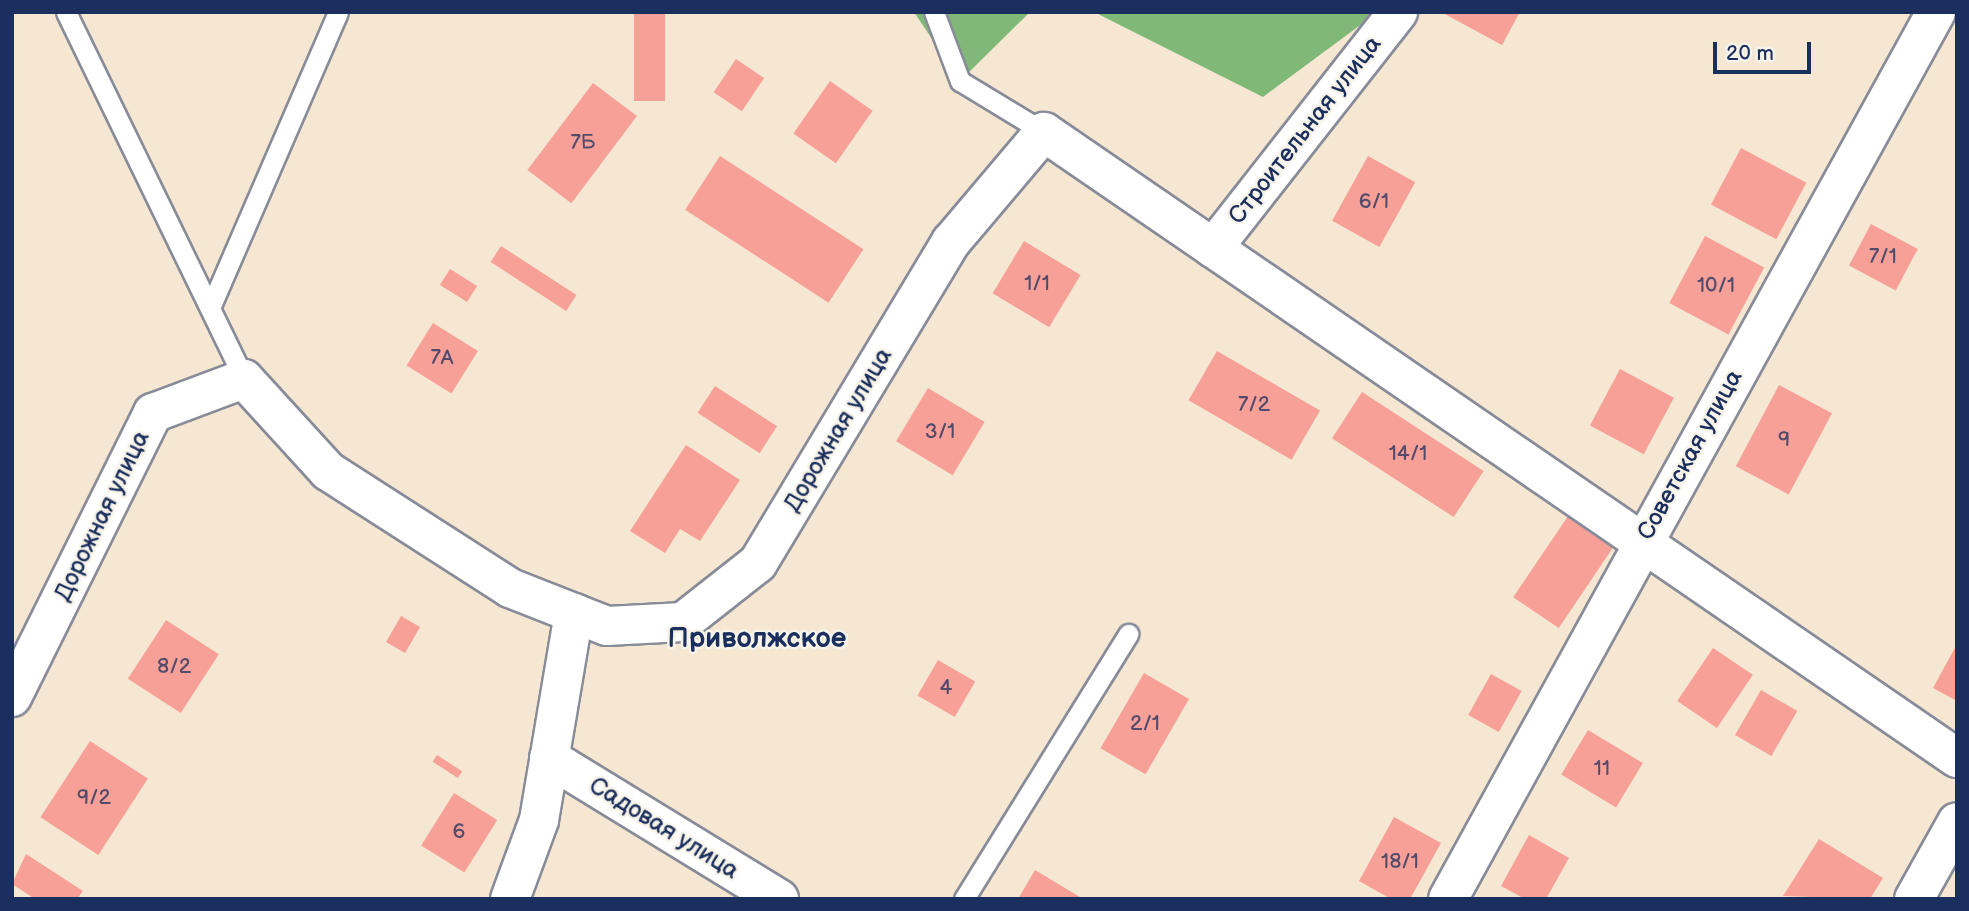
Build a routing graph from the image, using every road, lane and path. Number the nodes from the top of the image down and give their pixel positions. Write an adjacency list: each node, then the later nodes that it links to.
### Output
1 (66, 12): 8 (lane)
2 (338, 12): 8 (lane)
3 (934, 12): 6 (lane)
4 (1398, 12): 7 (street, Строительная улица)
5 (1936, 12): 10 (street, Советская улица)
6 (1044, 132): 7 (street); 11 (street, Дорожная улица)
7 (1213, 248): 10 (street)
8 (210, 308): 9 (lane)
9 (244, 379): 11 (street, Дорожная улица); 13 (street, Дорожная улица)
10 (1642, 542): 15 (street); 20 (street, Советская улица)
11 (574, 613): 14 (street)
12 (1128, 635): 19 (lane)
13 (12, 697)
14 (549, 758): 17 (street); 18 (street, Садовая улица)
15 (1957, 758)
16 (1957, 822): 21 (street)
17 (510, 899)
18 (779, 899)
19 (964, 899)
20 (1448, 899)
21 (1914, 899)

